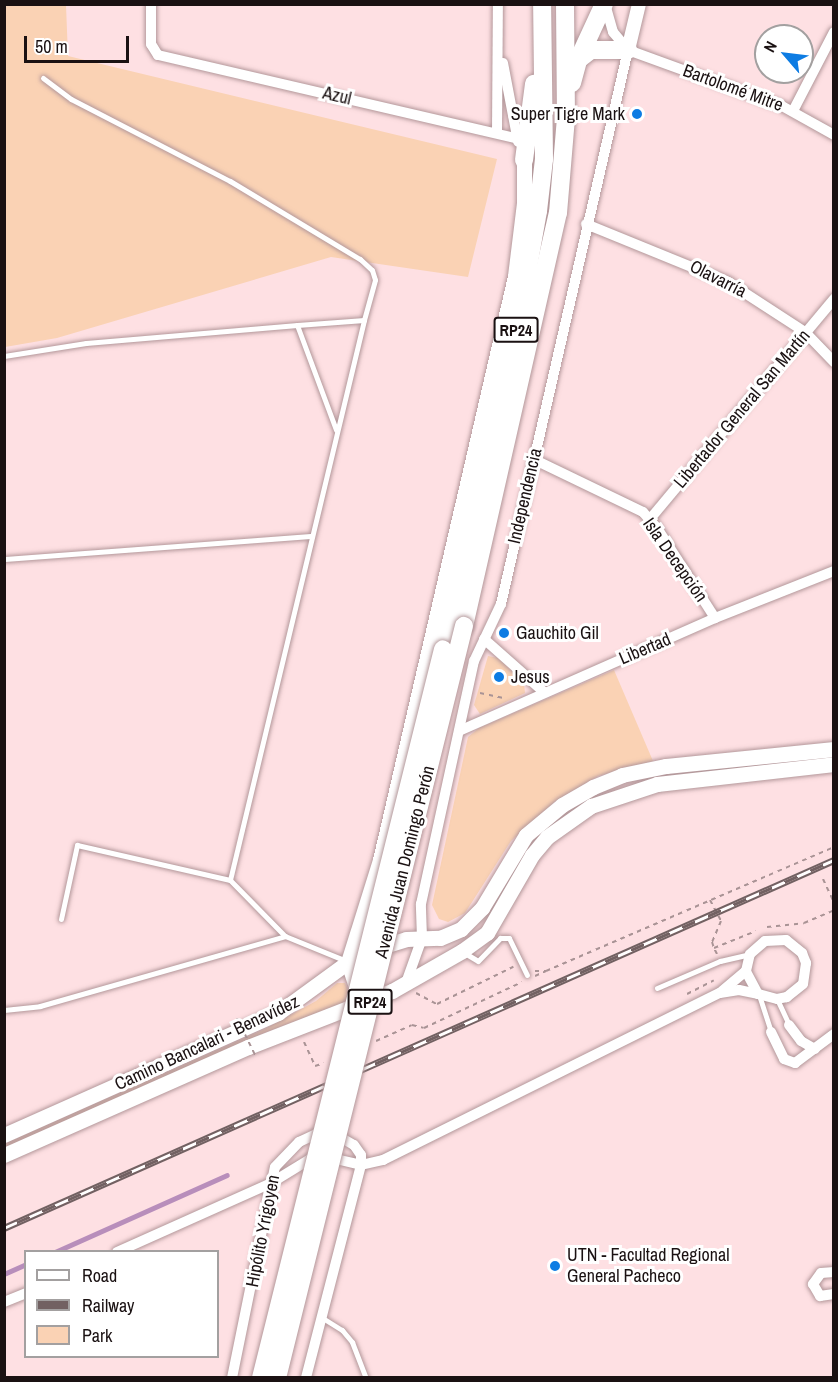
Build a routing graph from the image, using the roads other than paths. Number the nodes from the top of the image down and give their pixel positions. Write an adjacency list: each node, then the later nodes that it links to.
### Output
1 (151, 4): 14 (street, Azul)
2 (498, 4): 8 (street)
3 (565, 4): 13 (main road, RP24)
4 (605, 4): 9 (street); 10 (main road)
5 (639, 4): 9 (street, Independencia)
6 (542, 12): 17 (main road); 68 (main road, RP24, bridge)
7 (834, 32): 12 (street)
8 (499, 45): 14 (street); 16 (street)
9 (628, 50): 10 (main road); 12 (street, Bartolomé Mitre); 18 (street, Independencia)
10 (578, 60): 13 (main road)
11 (43, 78): 20 (lane)
12 (793, 111): 15 (street, Bartolomé Mitre)
13 (566, 118): 69 (main road, Avenida Juan Domingo Perón / RP24, bridge)
14 (497, 132): 16 (street, Azul)
15 (834, 135)
16 (516, 138): 17 (street)
17 (524, 160): 43 (main road)
18 (586, 224): 22 (street, Olavarría); 26 (street, Independencia)
19 (834, 299): 22 (street, Libertador General San Martín)
20 (364, 320): 21 (lane); 25 (lane)
21 (297, 325): 23 (lane); 25 (lane)
22 (805, 332): 24 (street, Olavarría); 27 (street, Libertador General San Martín)
23 (4, 356)
24 (834, 362)
25 (336, 430): 28 (lane)
26 (534, 459): 27 (street, Isla Decepción); 32 (street, Independencia)
27 (650, 519): 31 (street, Isla Decepción)
28 (311, 536): 29 (lane); 37 (lane)
29 (4, 559)
30 (834, 571): 31 (street, Libertad)
31 (716, 618): 33 (street, Libertad)
32 (484, 639): 33 (street); 34 (street, Independencia)
33 (544, 692): 34 (street, Libertad)
34 (459, 731): 40 (street, Independencia)
35 (834, 749): 40 (main road, Camino Bancalari - Benavídez)
36 (834, 764): 41 (main road, Camino Bancalari - Benavídez)
37 (230, 880): 38 (lane); 39 (lane)
38 (61, 919)
39 (285, 936): 43 (lane); 52 (lane)
40 (422, 938): 43 (main road, Camino Bancalari - Benavídez); 46 (street, Independencia)
41 (462, 951): 45 (lane); 46 (main road, Camino Bancalari - Benavídez)
42 (750, 954): 44 (street); 47 (lane); 50 (street)
43 (348, 962): 51 (main road); 57 (main road, Camino Bancalari - Benavídez)
44 (746, 971): 48 (street); 49 (street)
45 (526, 975)
46 (404, 984): 51 (main road, Camino Bancalari - Benavídez)
47 (657, 988)
48 (720, 993): 49 (street); 59 (street)
49 (758, 994): 50 (street); 54 (lane)
50 (777, 999): 53 (lane)
51 (361, 1004): 58 (main road, Camino Bancalari - Benavídez)
52 (5, 1011)
53 (789, 1025): 56 (street)
54 (771, 1032): 56 (street)
55 (834, 1034): 56 (street)
56 (815, 1049)
57 (4, 1135)
58 (4, 1155)
59 (361, 1165): 60 (street); 60 (street, Hipólito Yrigoyen); 66 (street)
60 (271, 1183): 61 (street); 67 (street, Hipólito Yrigoyen)
61 (119, 1250)
62 (834, 1272): 64 (street)
63 (24, 1294): 65 (street)
64 (834, 1294)
65 (4, 1302)
66 (321, 1317): 70 (street); 71 (lane)
67 (232, 1377)
68 (261, 1377)
69 (277, 1377)
70 (306, 1377)
71 (366, 1377)

